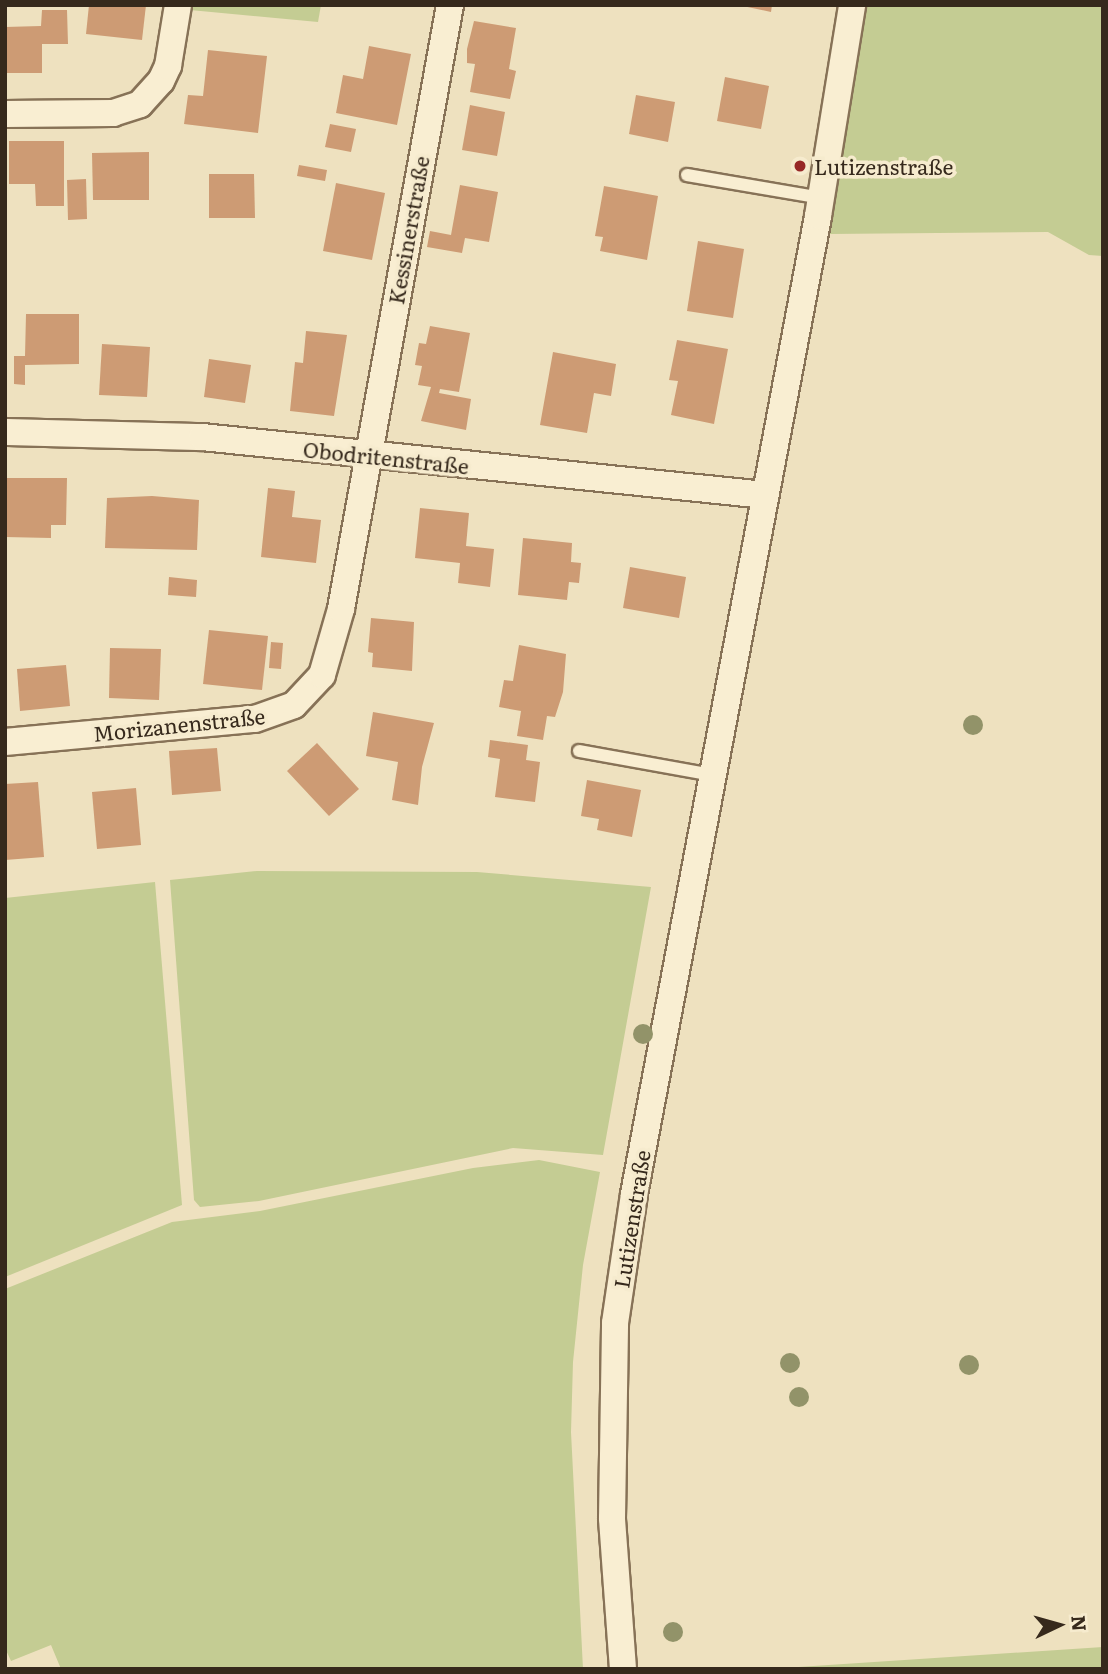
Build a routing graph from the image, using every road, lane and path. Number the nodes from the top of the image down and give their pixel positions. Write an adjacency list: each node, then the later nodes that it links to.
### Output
1 (178, 5): 4 (street)
2 (450, 5): 8 (street, Kessinerstraße)
3 (852, 5): 6 (street, Lutizenstraße)
4 (5, 114)
5 (687, 175): 6 (lane)
6 (821, 198): 9 (street, Lutizenstraße)
7 (5, 432): 8 (street, Obodritenstraße)
8 (367, 455): 9 (street, Obodritenstraße); 10 (street, Morizanenstraße)
9 (765, 495): 12 (street, Lutizenstraße)
10 (5, 742)
11 (579, 751): 12 (lane)
12 (713, 775): 13 (street, Lutizenstraße)
13 (623, 1669)

